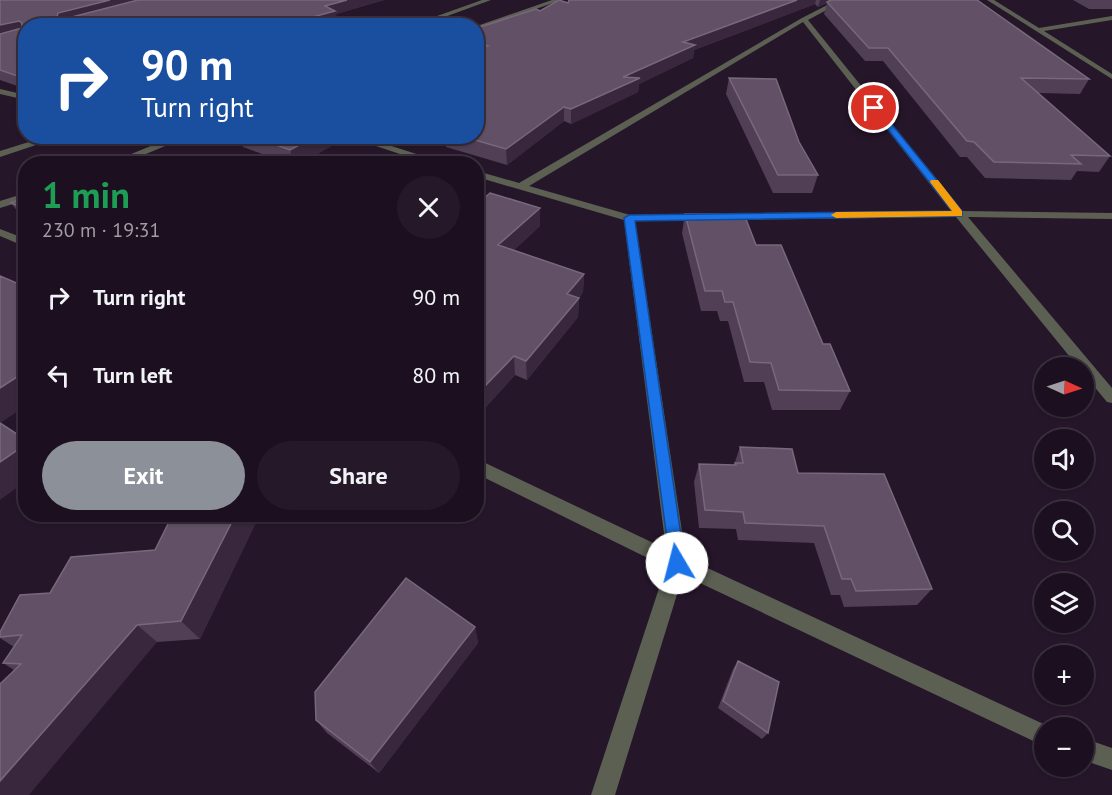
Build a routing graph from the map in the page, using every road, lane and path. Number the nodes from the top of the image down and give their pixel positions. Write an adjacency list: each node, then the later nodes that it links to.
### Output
1 (488, 0): 6 (street)
2 (558, 0): 9 (street)
3 (822, 0): 5 (street)
4 (990, 0): 10 (street)
5 (839, 2): 8 (street)
6 (435, 18)
7 (1112, 18): 10 (street)
8 (804, 19): 21 (street); 24 (street)
9 (484, 26)
10 (1038, 30): 11 (street)
11 (1112, 77)
12 (0, 91): 13 (street)
13 (18, 96)
14 (33, 144): 17 (street)
15 (166, 144): 18 (street)
16 (376, 144): 19 (street)
17 (0, 154)
18 (133, 156)
19 (416, 156)
20 (484, 176): 21 (street)
21 (520, 186): 26 (street)
22 (18, 199): 23 (street)
23 (0, 205)
24 (959, 214): 25 (street); 26 (street); 29 (street)
25 (1112, 216)
26 (629, 218): 31 (street)
27 (0, 232): 28 (street)
28 (18, 240)
29 (1112, 399)
30 (484, 469): 31 (street)
31 (677, 563): 32 (street); 35 (street)
32 (1034, 730)
33 (1094, 752): 34 (street)
34 (1112, 759)
35 (603, 795)

